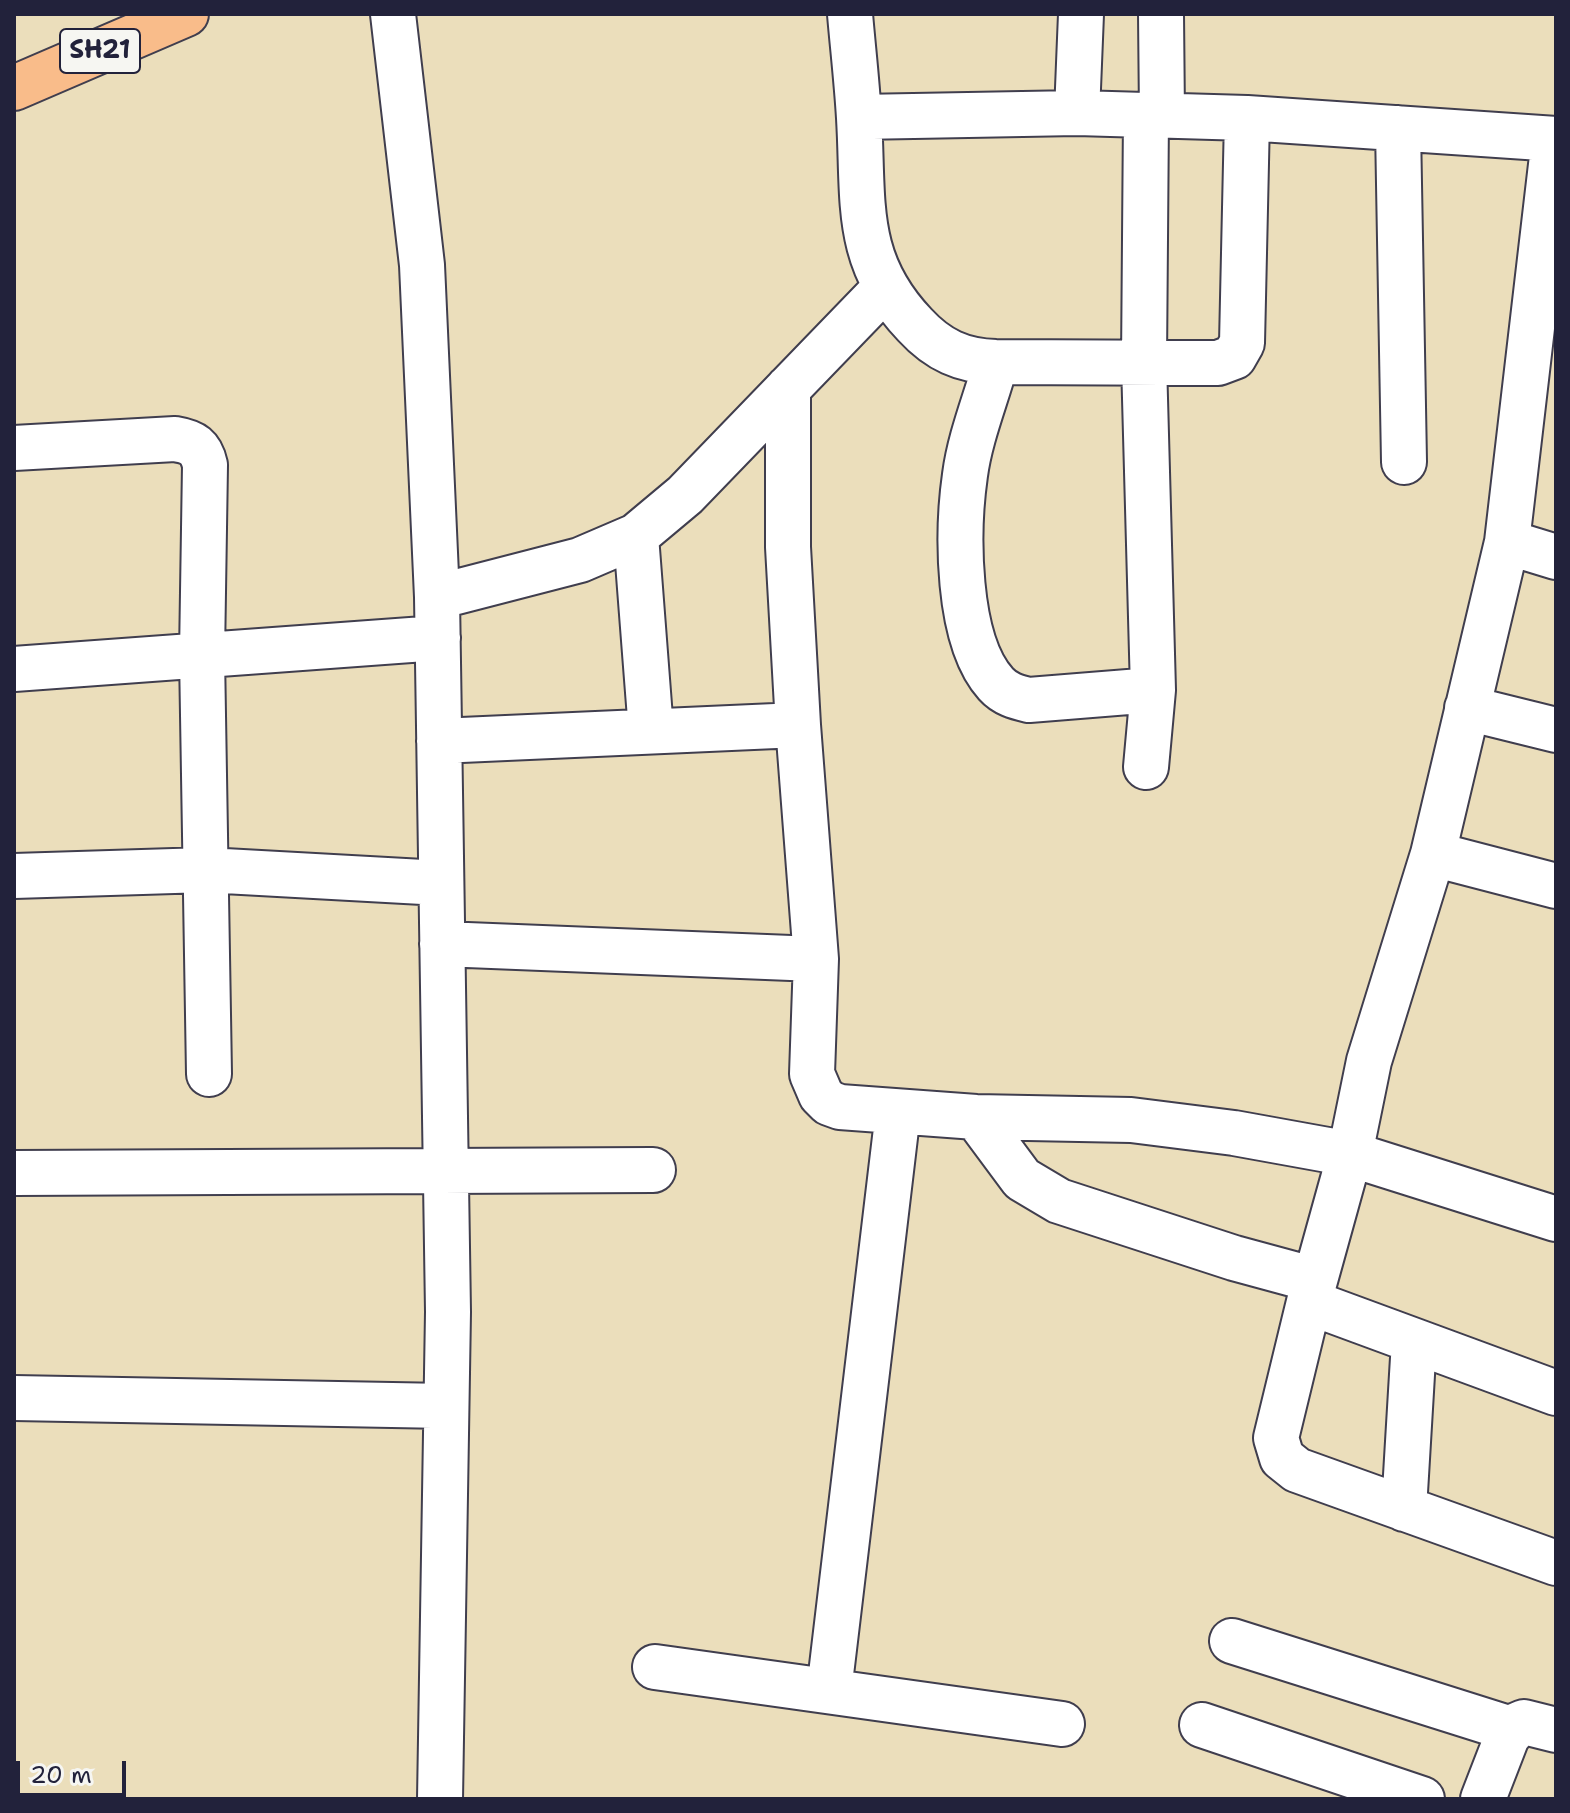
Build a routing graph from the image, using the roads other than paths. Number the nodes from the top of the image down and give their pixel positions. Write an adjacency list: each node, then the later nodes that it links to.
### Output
1 (186, 14): 6 (main road, SH21)
2 (393, 14): 23 (street)
3 (850, 14): 10 (street)
4 (1081, 14): 8 (street)
5 (1161, 14): 9 (street)
6 (125, 27): 7 (main road, SH21)
7 (14, 88)
8 (1077, 113): 9 (street); 10 (street)
9 (1154, 116): 11 (street); 16 (street)
10 (859, 117): 14 (street)
11 (1247, 118): 12 (street); 16 (street)
12 (1398, 128): 13 (street); 19 (street)
13 (1555, 139): 21 (street)
14 (884, 289): 15 (street); 17 (street)
15 (996, 362): 16 (street); 26 (street)
16 (1144, 362): 26 (street)
17 (788, 388): 20 (street); 28 (street)
18 (14, 448): 24 (street)
19 (1404, 462)
20 (636, 536): 23 (street); 30 (street)
21 (1507, 542): 22 (street); 27 (street)
22 (1556, 557)
23 (438, 618): 24 (street); 31 (street)
24 (202, 655): 25 (street); 34 (street)
25 (14, 669)
26 (1153, 690): 32 (street)
27 (1467, 708): 29 (street); 33 (street)
28 (798, 725): 30 (street); 39 (street)
29 (1556, 730)
30 (651, 731): 31 (street)
31 (439, 741): 36 (street)
32 (1146, 767)
33 (1433, 854): 37 (street); 43 (street)
34 (206, 870): 35 (street); 36 (street); 40 (street)
35 (14, 876)
36 (441, 883): 38 (street)
37 (1556, 886)
38 (442, 944): 39 (street); 44 (street)
39 (816, 959): 41 (street)
40 (209, 1074)
41 (898, 1112): 42 (street); 57 (street)
42 (976, 1117): 43 (street); 48 (street)
43 (1350, 1154): 47 (street); 48 (street)
44 (446, 1170): 45 (street); 46 (street); 52 (street)
45 (653, 1170)
46 (14, 1173)
47 (1556, 1219)
48 (1312, 1291): 49 (street); 53 (street)
49 (1414, 1341): 50 (street); 53 (street)
50 (1556, 1393)
51 (14, 1398): 52 (street)
52 (446, 1406): 62 (street)
53 (1404, 1509): 54 (street)
54 (1556, 1563)
55 (1232, 1641): 60 (street)
56 (655, 1667): 57 (street)
57 (829, 1691): 58 (street)
58 (1062, 1724)
59 (1202, 1725): 63 (street)
60 (1511, 1729): 61 (street); 64 (street)
61 (1556, 1730)
62 (440, 1799)
63 (1422, 1799)
64 (1483, 1799)

